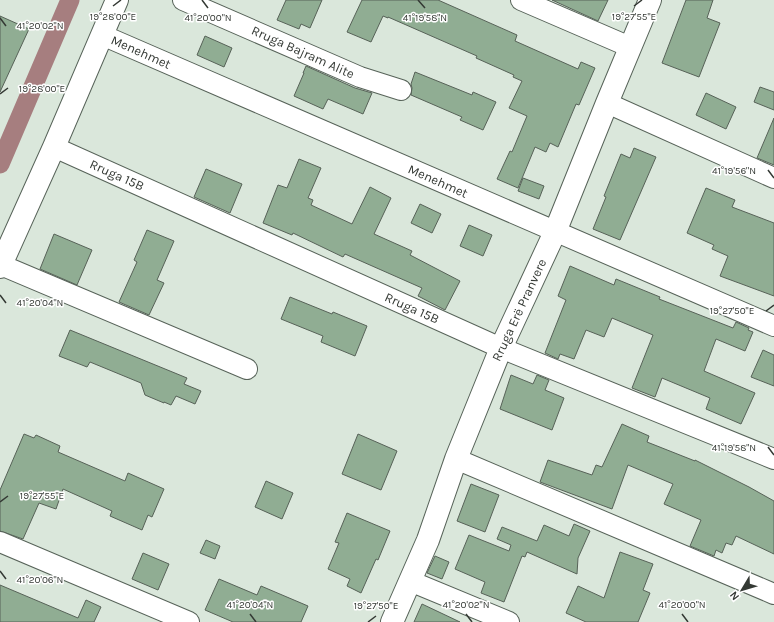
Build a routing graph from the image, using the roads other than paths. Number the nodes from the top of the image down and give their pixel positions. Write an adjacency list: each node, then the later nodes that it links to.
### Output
1 (117, 0): 5 (street)
2 (183, 0): 7 (street, Rruga Bajram Alite)
3 (521, 0): 6 (street)
4 (650, 0): 6 (street, Rruga Erë Pranvere)
5 (102, 35): 9 (street); 11 (street, Menehmet)
6 (630, 47): 8 (street, Rruga Erë Pranvere)
7 (402, 90)
8 (607, 102): 10 (street); 11 (street, Rruga Erë Pranvere)
9 (54, 147): 12 (street); 14 (street, Rruga 15B)
10 (774, 178)
11 (555, 232): 13 (street, Menehmet); 14 (street, Rruga Erë Pranvere)
12 (0, 266): 15 (street)
13 (774, 326)
14 (501, 348): 16 (street, Rruga Erë Pranvere); 17 (street, Rruga 15B)
15 (247, 369)
16 (456, 459): 19 (street, Rruga Erë Pranvere); 20 (street)
17 (774, 459)
18 (0, 542): 21 (street)
19 (410, 581): 22 (street, Rruga Erë Pranvere); 23 (street)
20 (774, 594)
21 (188, 622)
22 (392, 622)
23 (509, 622)

